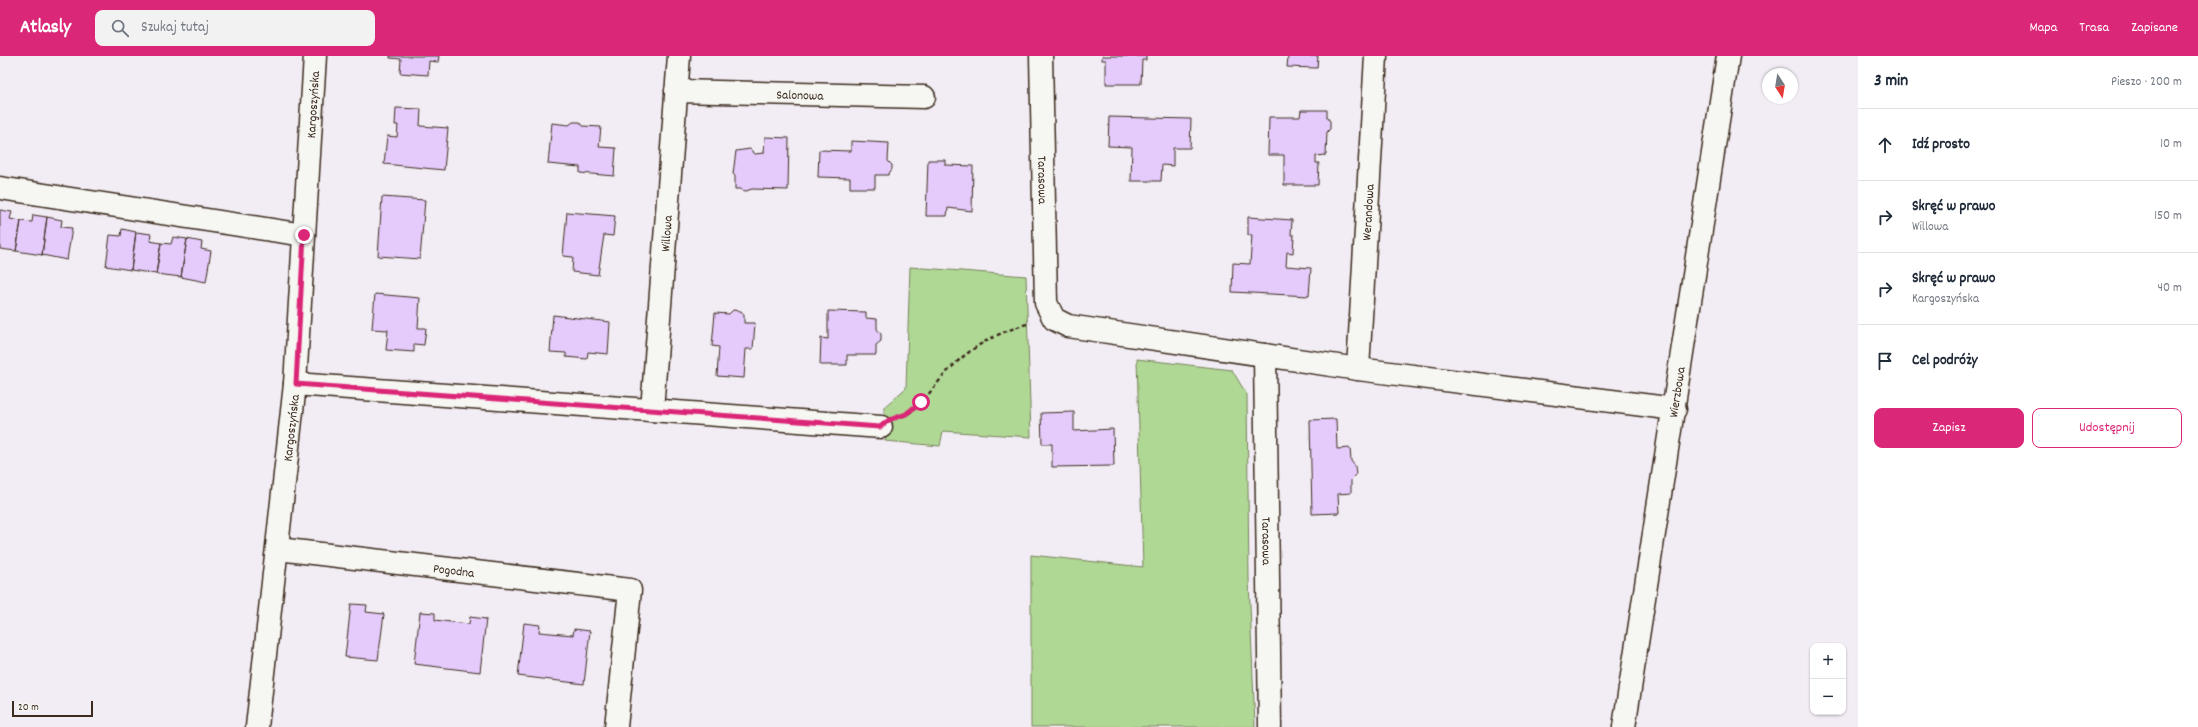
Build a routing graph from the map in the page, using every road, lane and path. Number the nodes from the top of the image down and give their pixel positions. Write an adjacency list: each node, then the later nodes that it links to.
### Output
1 (315, 56): 9 (street, Kargoszyńska)
2 (679, 56): 6 (street, Willowa)
3 (1041, 56): 10 (street, Tarasowa)
4 (1376, 56): 12 (street, Werandowa)
5 (1728, 56): 14 (street, Wierzbowa)
6 (676, 92): 7 (street, Salonowa); 15 (street, Willowa)
7 (924, 98)
8 (0, 188): 9 (street)
9 (304, 235): 13 (street, Kargoszyńska)
10 (1050, 311): 11 (street); 16 (path)
11 (1265, 355): 12 (street); 20 (street, Tarasowa)
12 (1358, 370): 14 (street)
13 (296, 384): 15 (street); 17 (street, Kargoszyńska)
14 (1675, 409): 21 (street, Wierzbowa)
15 (652, 410): 16 (street)
16 (880, 427)
17 (278, 549): 18 (street, Kargoszyńska); 19 (street, Pogodna)
18 (257, 727)
19 (616, 727)
20 (1270, 727)
21 (1624, 727)

